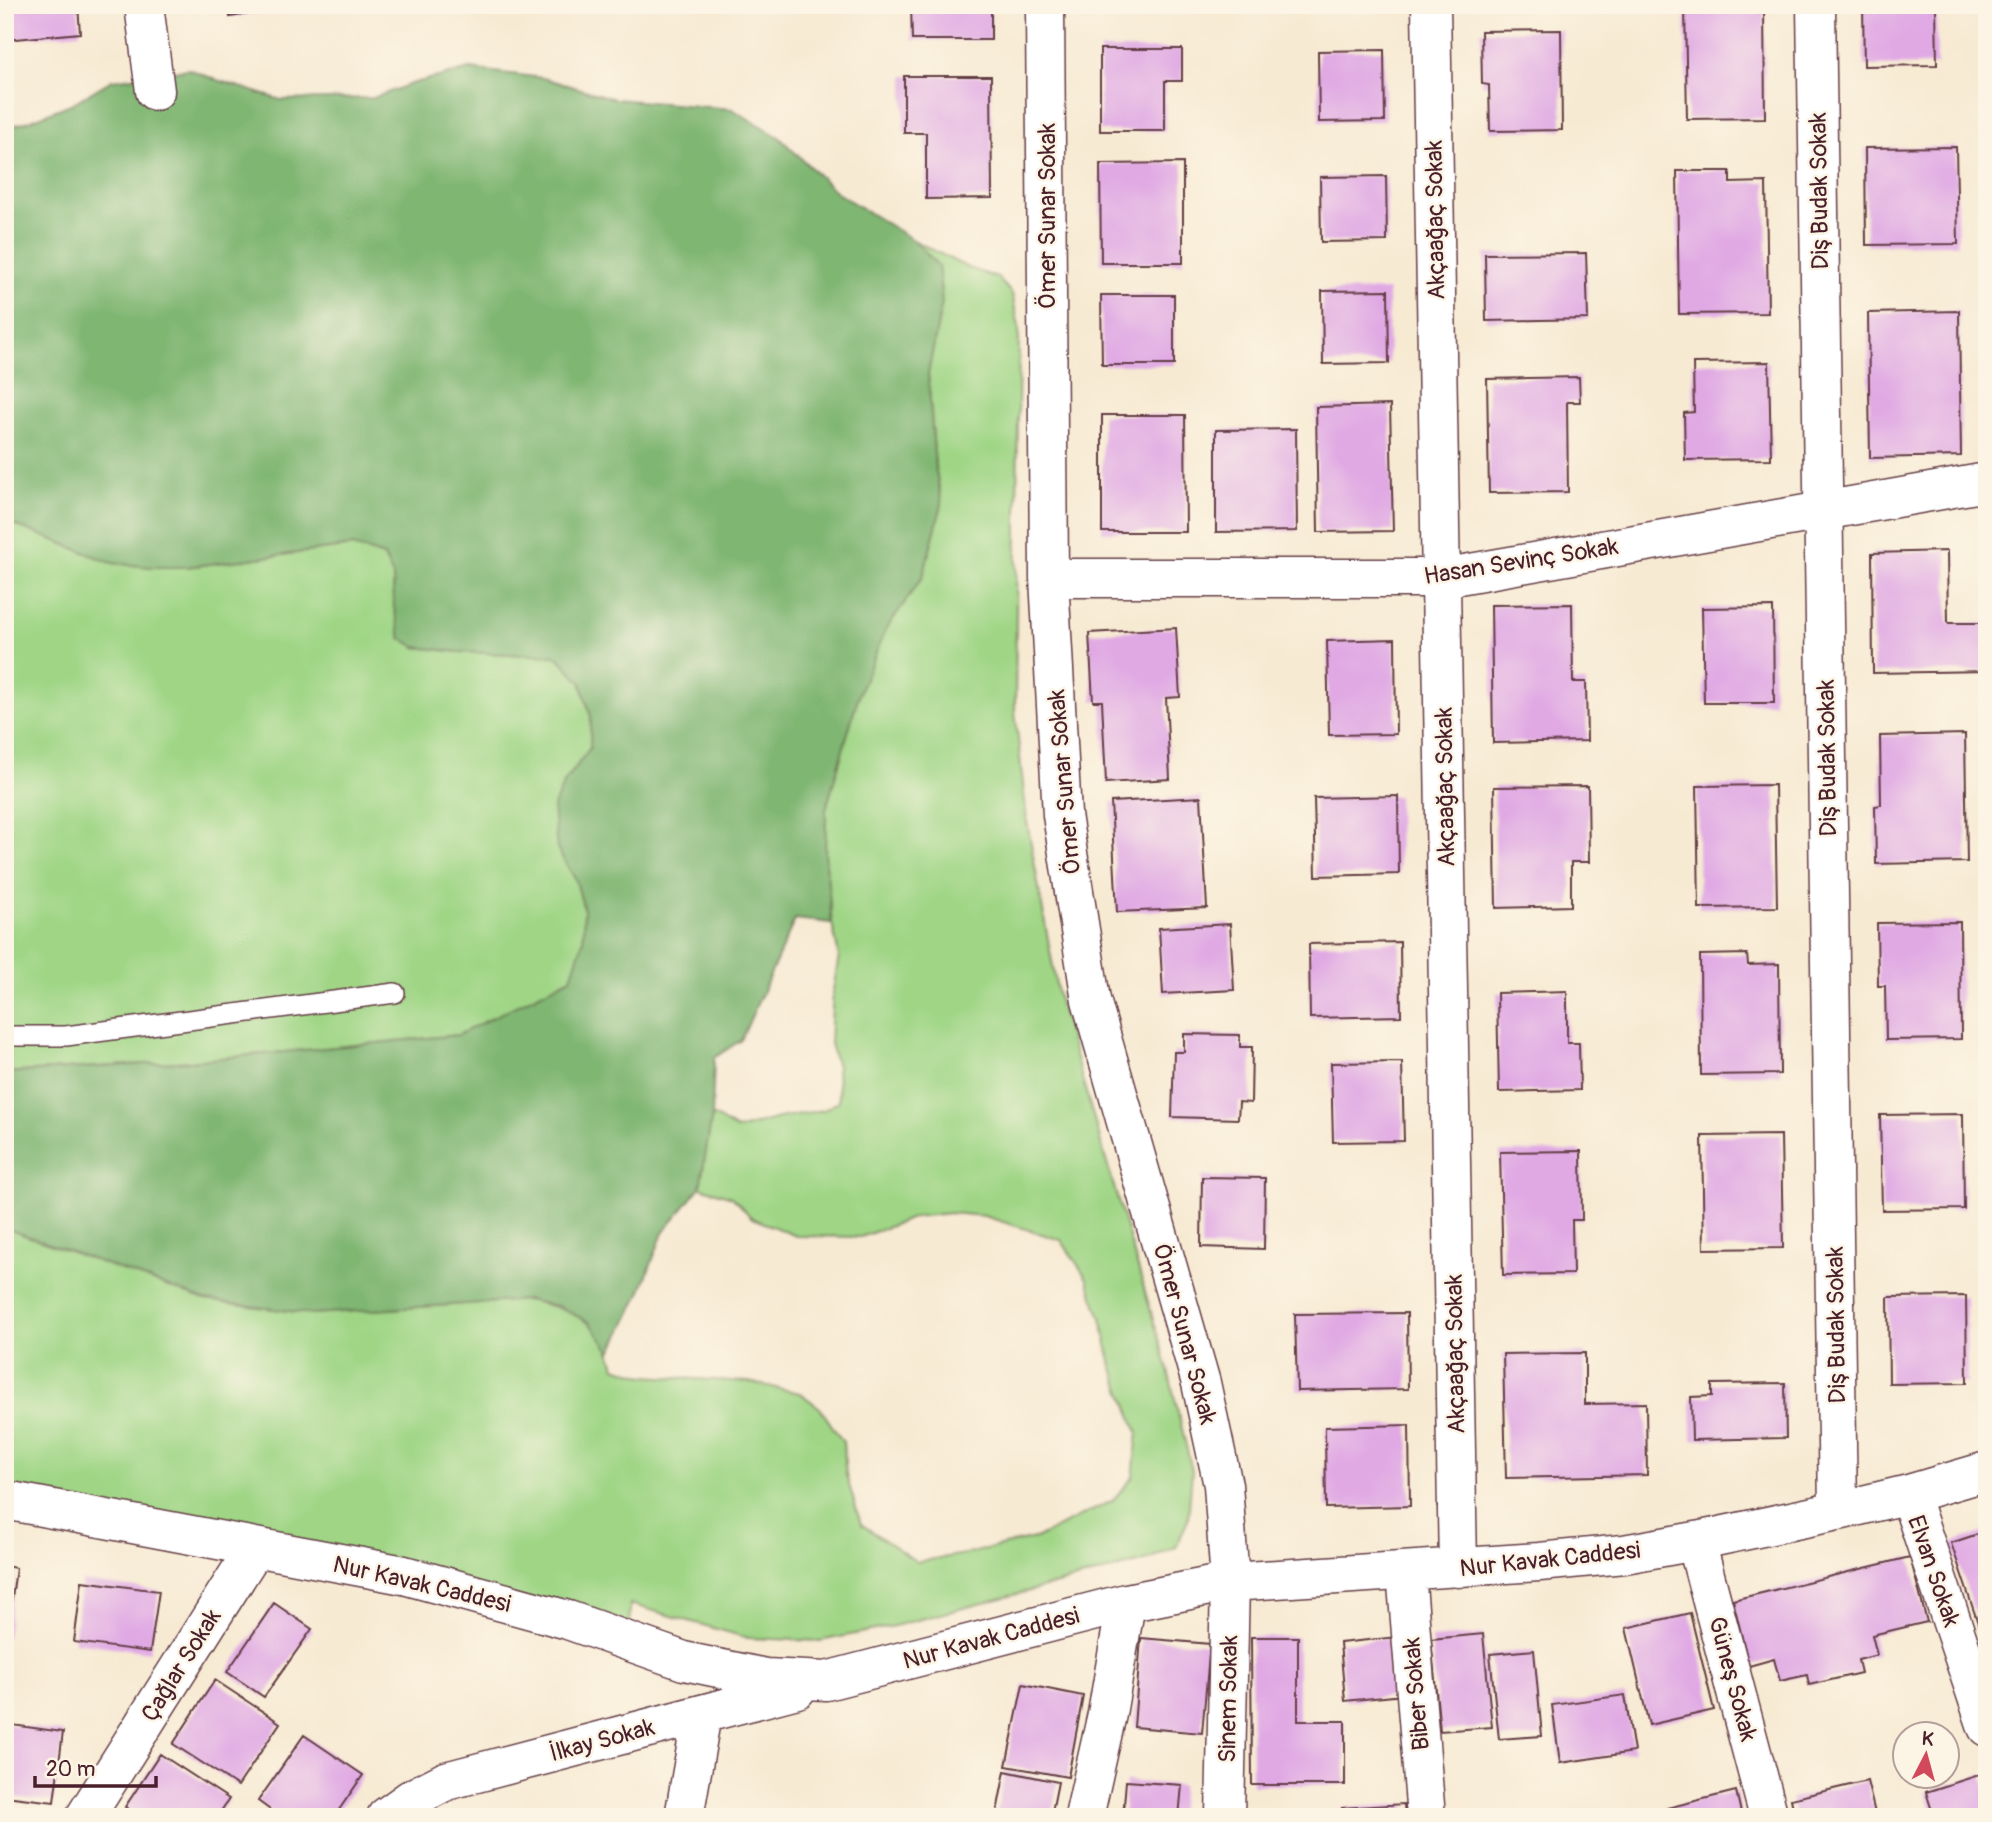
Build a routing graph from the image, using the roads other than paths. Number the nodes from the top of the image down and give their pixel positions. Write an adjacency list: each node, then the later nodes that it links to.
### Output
1 (144, 5): 5 (street)
2 (1045, 5): 8 (street, Ömer Sunar Sokak)
3 (1432, 5): 9 (street, Akçaağaç Sokak)
4 (1816, 5): 7 (street, Diş Budak Sokak)
5 (155, 91)
6 (1987, 482): 7 (street, Hasan Sevinç Sokak)
7 (1824, 510): 9 (street, Hasan Sevinç Sokak); 15 (street, Diş Budak Sokak)
8 (1049, 578): 9 (street, Hasan Sevinç Sokak); 20 (street, Ömer Sunar Sokak)
9 (1442, 578): 18 (street, Akçaağaç Sokak)
10 (395, 993): 11 (lane)
11 (5, 1036)
12 (1987, 1471): 13 (street, Nur Kavak Caddesi)
13 (1909, 1494): 15 (street, Nur Kavak Caddesi); 24 (street, Elvan Sokak)
14 (5, 1500): 17 (street, Nur Kavak Caddesi)
15 (1838, 1511): 16 (street, Nur Kavak Caddesi)
16 (1696, 1541): 18 (street, Nur Kavak Caddesi); 31 (street, Güneş Sokak)
17 (254, 1548): 22 (street, Nur Kavak Caddesi); 25 (street, Çağlar Sokak)
18 (1458, 1568): 19 (street, Nur Kavak Caddesi)
19 (1406, 1572): 20 (street, Nur Kavak Caddesi); 30 (street, Biber Sokak)
20 (1230, 1582): 21 (street, Nur Kavak Caddesi); 29 (street, Sinem Sokak)
21 (1126, 1603): 22 (street, Nur Kavak Caddesi); 28 (street)
22 (826, 1681): 23 (street, İlkay Sokak)
23 (702, 1714): 26 (street, İlkay Sokak); 27 (street)
24 (1987, 1727)
25 (85, 1817)
26 (386, 1817)
27 (684, 1817)
28 (1084, 1817)
29 (1225, 1817)
30 (1426, 1817)
31 (1769, 1817)

